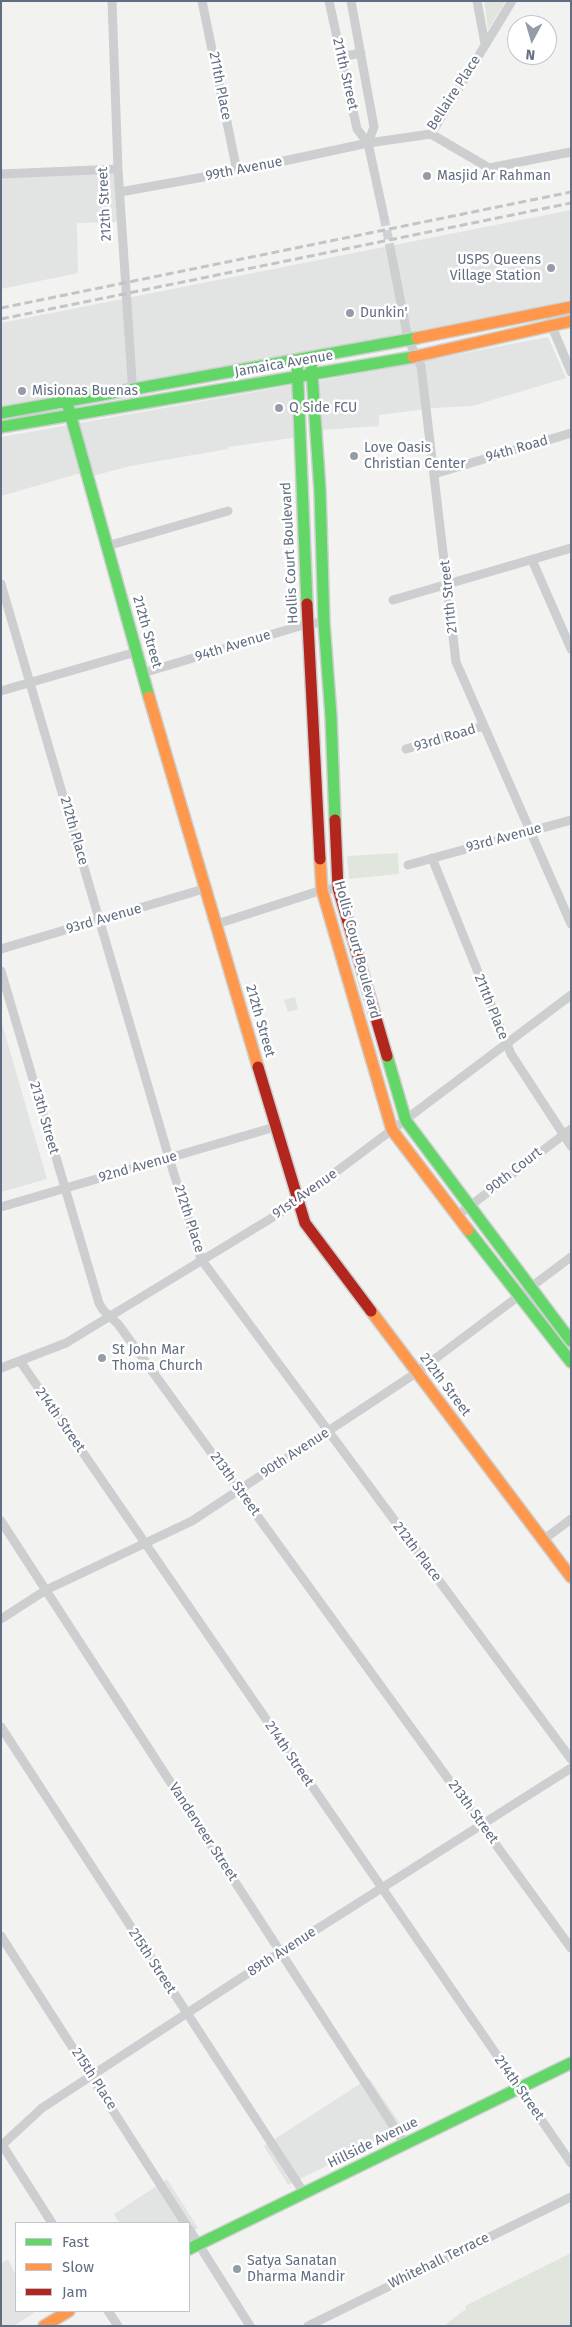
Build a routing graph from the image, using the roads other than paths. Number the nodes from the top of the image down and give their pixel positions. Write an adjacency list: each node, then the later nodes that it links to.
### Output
1 (112, 1): 13 (street, 212th Street)
2 (202, 1): 14 (street, 211th Place)
3 (329, 1): 9 (street, 211th Street)
4 (351, 1): 8 (street, 211th Street)
5 (477, 1): 7 (street)
6 (512, 1): 7 (street, Bellaire Place)
7 (485, 44): 10 (street, Bellaire Place)
8 (361, 53): 9 (street); 11 (street, 211th Street)
9 (341, 57): 11 (street, 211th Street)
10 (430, 134): 11 (street, Bellaire Place); 12 (street)
11 (368, 142): 14 (street, 99th Avenue); 17 (street, 211th Street)
12 (571, 152)
13 (118, 169): 15 (street); 16 (street, 212th Street)
14 (237, 171): 16 (street, 99th Avenue)
15 (1, 174)
16 (120, 192): 30 (street, 212th Street)
17 (384, 216)
18 (391, 252): 23 (street, 211th Street)
19 (571, 307): 20 (main road, Jamaica Avenue)
20 (548, 312): 22 (street); 23 (main road, Jamaica Avenue)
21 (571, 321): 22 (main road, Jamaica Avenue)
22 (550, 326): 24 (main road, Jamaica Avenue); 27 (street)
23 (408, 339): 24 (street, 211th Street); 25 (main road, Jamaica Avenue)
24 (416, 356): 28 (main road, Jamaica Avenue); 37 (street, 211th Street)
25 (311, 358): 26 (main road, Jamaica Avenue); 28 (main road, Hollis Court Boulevard)
26 (297, 361): 29 (main road, Hollis Court Boulevard); 30 (main road, Jamaica Avenue)
27 (571, 372)
28 (312, 374): 29 (main road, Jamaica Avenue); 38 (main road, Hollis Court Boulevard)
29 (297, 376): 32 (main road, Jamaica Avenue); 39 (main road, Hollis Court Boulevard)
30 (132, 390): 31 (main road, Jamaica Avenue); 32 (street, 212th Street)
31 (67, 402): 33 (main road, Jamaica Avenue); 34 (main road, 212th Street)
32 (134, 405): 34 (main road, Jamaica Avenue)
33 (1, 413)
34 (70, 415): 35 (main road, Jamaica Avenue); 41 (main road, 212th Street)
35 (1, 427)
36 (571, 433): 37 (street, 94th Road)
37 (434, 474): 47 (street, 211th Street)
38 (320, 492): 39 (main road); 43 (main road, Hollis Court Boulevard)
39 (302, 493): 44 (main road, Hollis Court Boulevard)
40 (228, 511): 41 (street)
41 (107, 546): 52 (main road, 212th Street)
42 (571, 548): 45 (street)
43 (323, 559): 44 (main road); 50 (main road, Hollis Court Boulevard)
44 (306, 560): 49 (main road, Hollis Court Boulevard)
45 (532, 560): 47 (street); 51 (street)
46 (1, 584): 54 (street, 212th Place)
47 (448, 584): 48 (street); 58 (street, 211th Street)
48 (393, 600)
49 (310, 623): 50 (street, 94th Avenue); 53 (street, 94th Avenue); 57 (main road, Hollis Court Boulevard)
50 (324, 623): 56 (main road, Hollis Court Boulevard)
51 (571, 649)
52 (136, 652): 53 (main road, 212th Street); 54 (street)
53 (143, 673): 66 (main road, 212th Street)
54 (30, 683): 55 (street); 69 (street, 212th Place)
55 (1, 691)
56 (331, 716): 57 (main road); 60 (main road, Hollis Court Boulevard)
57 (312, 717): 61 (main road, Hollis Court Boulevard)
58 (484, 726): 59 (street, 93rd Road); 63 (street, 211th Street)
59 (406, 749)
60 (335, 804): 61 (main road); 67 (main road, Hollis Court Boulevard)
61 (317, 807): 68 (main road, Hollis Court Boulevard)
62 (571, 820): 63 (street, 93rd Avenue)
63 (530, 831): 64 (street, 93rd Avenue); 71 (street, 211th Street)
64 (432, 858): 65 (street, 93rd Avenue); 77 (street, 211th Place)
65 (408, 865)
66 (207, 888): 69 (street, 93rd Avenue); 70 (main road, 212th Street)
67 (338, 888): 68 (street); 73 (main road, Hollis Court Boulevard)
68 (322, 890): 70 (street); 75 (main road, Hollis Court Boulevard)
69 (100, 920): 72 (street, 93rd Avenue); 85 (street, 212th Place)
70 (217, 924): 81 (main road, 212th Street)
71 (571, 924)
72 (1, 949)
73 (362, 967): 75 (main road); 78 (main road, Hollis Court Boulevard)
74 (1, 971): 86 (street, 213th Street)
75 (346, 973): 79 (main road, Hollis Court Boulevard)
76 (571, 995): 77 (street, 91st Avenue)
77 (506, 1044): 80 (street, 91st Avenue); 83 (street, 211th Place)
78 (385, 1049): 79 (main road); 80 (main road, Hollis Court Boulevard)
79 (370, 1053): 82 (main road, Hollis Court Boulevard)
80 (406, 1121): 82 (street, 91st Avenue); 88 (main road, Hollis Court Boulevard)
81 (275, 1127): 85 (street, 92nd Avenue); 87 (main road, 212th Street)
82 (392, 1130): 87 (street, 91st Avenue); 90 (main road, Hollis Court Boulevard)
83 (567, 1131): 84 (street, 211th Place); 88 (street, 90th Court)
84 (571, 1146)
85 (169, 1158): 86 (street, 92nd Avenue); 92 (street, 212th Place)
86 (65, 1188): 89 (street, 92nd Avenue); 95 (street, 213th Street)
87 (297, 1201): 92 (street, 91st Avenue); 100 (main road, 212th Street)
88 (470, 1206): 90 (street, 90th Court); 93 (main road, Hollis Court Boulevard)
89 (1, 1207)
90 (458, 1215): 94 (main road, Hollis Court Boulevard)
91 (571, 1257): 93 (street, 90th Avenue)
92 (202, 1259): 95 (street, 91st Avenue); 101 (street, 212th Place)
93 (531, 1286): 94 (street, 90th Avenue); 96 (main road, Hollis Court Boulevard)
94 (518, 1296): 97 (main road, Hollis Court Boulevard); 100 (street, 90th Avenue)
95 (110, 1316): 98 (street, 91st Avenue); 102 (street, 213th Street)
96 (571, 1341)
97 (569, 1355)
98 (20, 1361): 99 (street); 106 (street, 214th Street)
99 (1, 1368)
100 (416, 1373): 101 (street, 90th Avenue); 105 (main road, 212th Street)
101 (328, 1432): 102 (street, 90th Avenue); 111 (street, 212th Place)
102 (239, 1489): 106 (street, 90th Avenue); 113 (street, 213th Street)
103 (571, 1519): 105 (street)
104 (1, 1521): 108 (street, Vanderveer Street)
105 (543, 1540): 107 (main road, 212th Street)
106 (144, 1542): 108 (street, 90th Avenue); 114 (street, 214th Street)
107 (571, 1576)
108 (46, 1590): 109 (street, 90th Avenue); 117 (street, Vanderveer Street)
109 (1, 1618)
110 (1, 1727): 118 (street, 215th Street)
111 (571, 1759)
112 (571, 1768): 113 (street, 89th Avenue)
113 (482, 1824): 114 (street, 89th Avenue); 116 (street, 213th Street)
114 (382, 1888): 117 (street, 89th Avenue); 121 (street, 214th Street)
115 (1, 1936): 120 (street, 215th Place)
116 (571, 1948)
117 (281, 1952): 118 (street, 89th Avenue); 122 (street, Vanderveer Street)
118 (186, 2014): 120 (street, 89th Avenue); 125 (street, 215th Street)
119 (571, 2062): 121 (main road, Hillside Avenue)
120 (92, 2075): 123 (street, 89th Avenue); 128 (street, 215th Place)
121 (519, 2088): 122 (main road, Hillside Avenue); 124 (street, 214th Street)
122 (406, 2144): 125 (main road, Hillside Avenue)
123 (2, 2145): 127 (street)
124 (571, 2163)
125 (304, 2194): 130 (main road, Hillside Avenue)
126 (571, 2197): 136 (street, Whitehall Terrace)
127 (51, 2222)
128 (184, 2222)
129 (190, 2233): 130 (street)
130 (194, 2247): 135 (street)
131 (67, 2312): 133 (main road)
132 (109, 2312): 134 (street)
133 (44, 2326)
134 (118, 2326)
135 (250, 2326)
136 (308, 2326)

